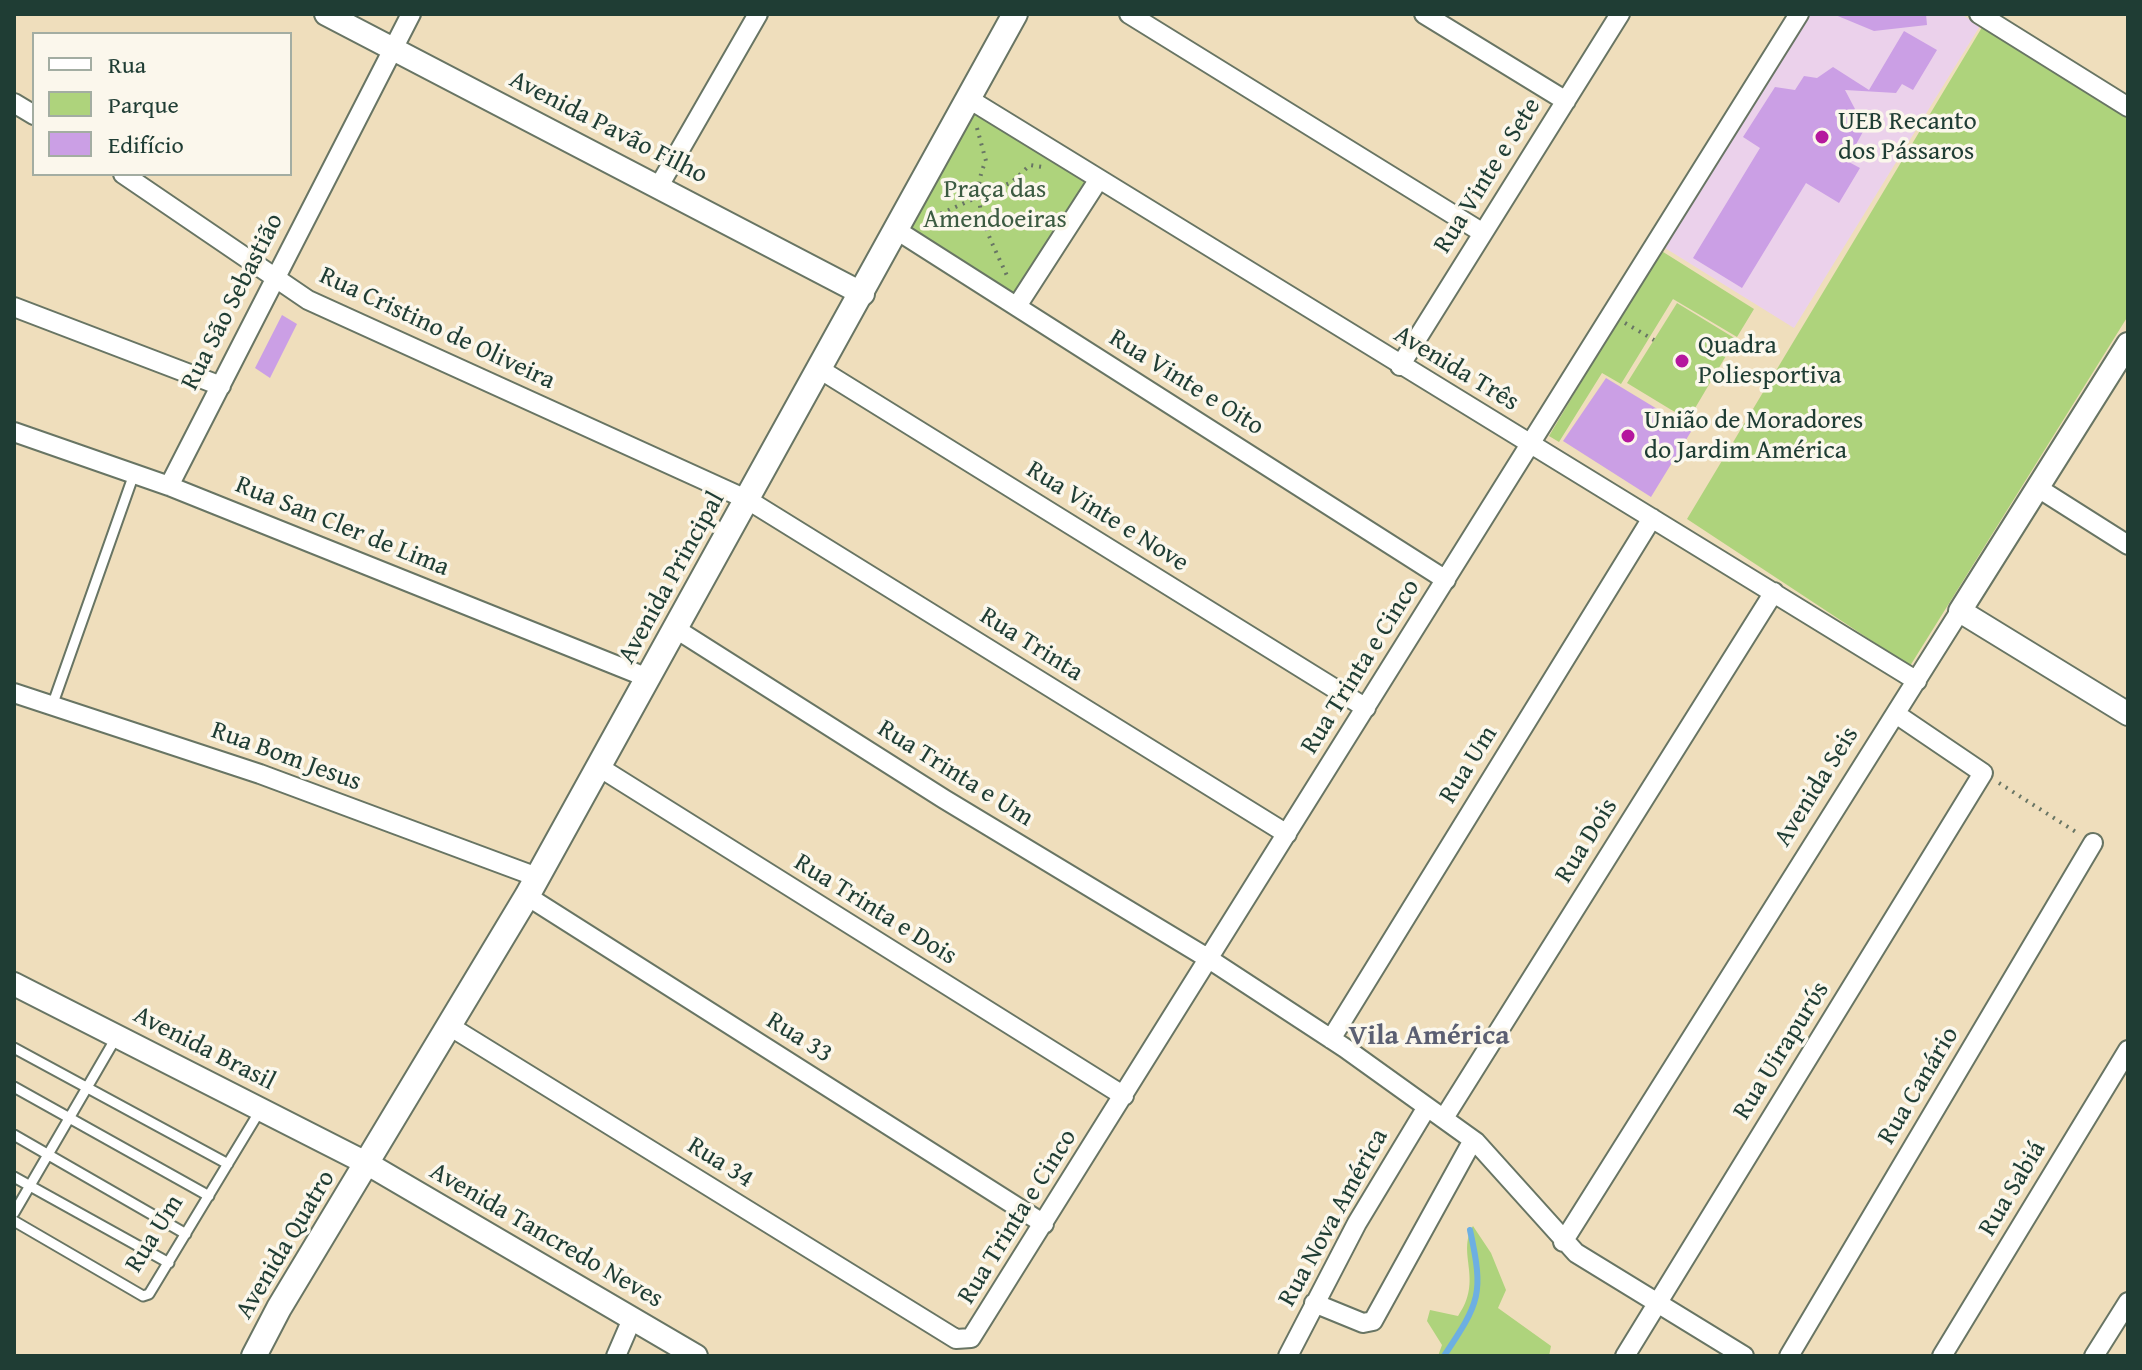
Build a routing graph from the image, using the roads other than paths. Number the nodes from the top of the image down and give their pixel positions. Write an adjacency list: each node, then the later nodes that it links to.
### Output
1 (326, 14): 10 (street, Avenida Pavão Filho)
2 (411, 14): 10 (street, Rua São Sebastião)
3 (758, 14): 18 (street)
4 (1015, 14): 11 (main road, Avenida Principal)
5 (1129, 14): 20 (street)
6 (1424, 14): 12 (street)
7 (1620, 14): 12 (street, Rua Vinte e Sete)
8 (1799, 14): 30 (street, Rua Trinta e Cinco)
9 (1979, 14): 14 (street)
10 (391, 48): 18 (street, Avenida Pavão Filho); 21 (street, Rua São Sebastião)
11 (969, 99): 17 (street, Avenida Três); 19 (main road, Avenida Principal)
12 (1566, 101): 20 (street, Rua Vinte e Sete)
13 (14, 103): 15 (street)
14 (2128, 107)
15 (32, 114)
16 (126, 176): 21 (street, Rua Cristino de Oliveira)
17 (1099, 179): 23 (street); 26 (street, Avenida Três)
18 (659, 186): 22 (street, Avenida Pavão Filho)
19 (898, 231): 22 (main road, Avenida Principal); 23 (street, Rua Vinte e Oito)
20 (1483, 233): 26 (street, Rua Vinte e Sete)
21 (273, 278): 28 (street, Rua São Sebastião); 34 (street, Rua Cristino de Oliveira)
22 (863, 294): 27 (main road, Avenida Principal)
23 (1015, 298): 37 (street, Rua Vinte e Oito)
24 (14, 307): 28 (street)
25 (2124, 358): 33 (street, Avenida Seis)
26 (1400, 366): 30 (street, Avenida Três)
27 (821, 370): 34 (main road, Avenida Principal); 45 (street, Rua Vinte e Nove)
28 (221, 386): 32 (street, Rua São Sebastião)
29 (14, 432): 31 (street, Rua San Cler de Lima)
30 (1530, 444): 35 (street, Avenida Três); 37 (street, Rua Trinta e Cinco)
31 (134, 474): 32 (street, Rua San Cler de Lima); 44 (lane)
32 (169, 486): 41 (street, Rua San Cler de Lima)
33 (2038, 488): 36 (street); 39 (street, Avenida Seis)
34 (748, 500): 40 (main road, Avenida Principal); 49 (street, Rua Trinta)
35 (1652, 518): 38 (street, Avenida Três); 56 (street, Rua Um)
36 (2128, 545)
37 (1446, 580): 45 (street, Rua Trinta e Cinco)
38 (1774, 592): 42 (street, Avenida Três); 65 (street, Rua Dois)
39 (1960, 611): 42 (street, Avenida Seis); 47 (street)
40 (676, 629): 41 (main road, Avenida Principal); 52 (street, Rua Trinta e Um)
41 (648, 678): 48 (main road, Avenida Principal)
42 (1917, 681): 46 (street, Avenida Seis)
43 (14, 693): 44 (street, Rua Bom Jesus)
44 (52, 706): 51 (street, Rua Bom Jesus)
45 (1366, 708): 49 (street, Rua Trinta e Cinco)
46 (1896, 714): 78 (street, Avenida Seis); 82 (street, Rua Uirapurύs)
47 (2128, 714)
48 (599, 767): 51 (main road, Avenida Principal); 61 (street, Rua Trinta e Dois)
49 (1287, 834): 52 (street, Rua Trinta e Cinco)
50 (2093, 843): 91 (street, Rua Canário)
51 (532, 887): 54 (main road, Avenida Principal); 76 (street, Rua 33)
52 (1209, 959): 56 (street, Rua Trinta e Um); 61 (street, Rua Trinta e Cinco)
53 (14, 984): 55 (street, Avenida Brasil)
54 (451, 1027): 70 (main road, Avenida Principal); 84 (street, Rua 34)
55 (117, 1036): 60 (lane); 63 (street, Avenida Brasil)
56 (1331, 1039): 62 (street, Rua Trinta e Um)
57 (14, 1048): 60 (lane)
58 (2128, 1050): 92 (street, Rua Sabiá)
59 (14, 1087): 64 (lane)
60 (87, 1088): 64 (lane); 69 (lane)
61 (1124, 1096): 76 (street, Rua Trinta e Cinco)
62 (1427, 1107): 65 (street, Rua Trinta e Um); 81 (street, Rua Nova América)
63 (261, 1109): 69 (lane, Rua Um); 70 (street, Avenida Brasil)
64 (70, 1118): 68 (lane); 73 (lane)
65 (1444, 1118): 67 (street, Rua Trinta e Um)
66 (14, 1135): 68 (lane)
67 (1473, 1140): 78 (street, Rua Trinta e Um); 81 (street)
68 (48, 1155): 72 (lane); 77 (lane)
69 (228, 1164): 73 (lane, Rua Um)
70 (368, 1164): 83 (street, Avenida Tancredo Neves); 85 (main road, Avenida Quatro)
71 (14, 1177): 72 (lane)
72 (30, 1186): 74 (lane); 79 (lane)
73 (209, 1196): 77 (lane, Rua Um)
74 (14, 1213)
75 (14, 1221): 79 (lane, Rua Um)
76 (1044, 1224): 84 (street, Rua Trinta e Cinco)
77 (186, 1234): 79 (lane, Rua Um)
78 (1563, 1242): 82 (street, Rua Trinta e Um)
79 (169, 1263)
80 (2128, 1302): 93 (street)
81 (1314, 1303): 88 (street, Rua Nova América)
82 (1656, 1304): 89 (street, Rua Uirapurύs); 90 (street, Rua Trinta e Um)
83 (632, 1319): 86 (street); 87 (street, Avenida Tancredo Neves)
84 (961, 1341)
85 (254, 1356)
86 (616, 1356)
87 (696, 1356)
88 (1288, 1356)
89 (1625, 1356)
90 (1744, 1356)
91 (1789, 1356)
92 (1942, 1356)
93 (2094, 1356)

